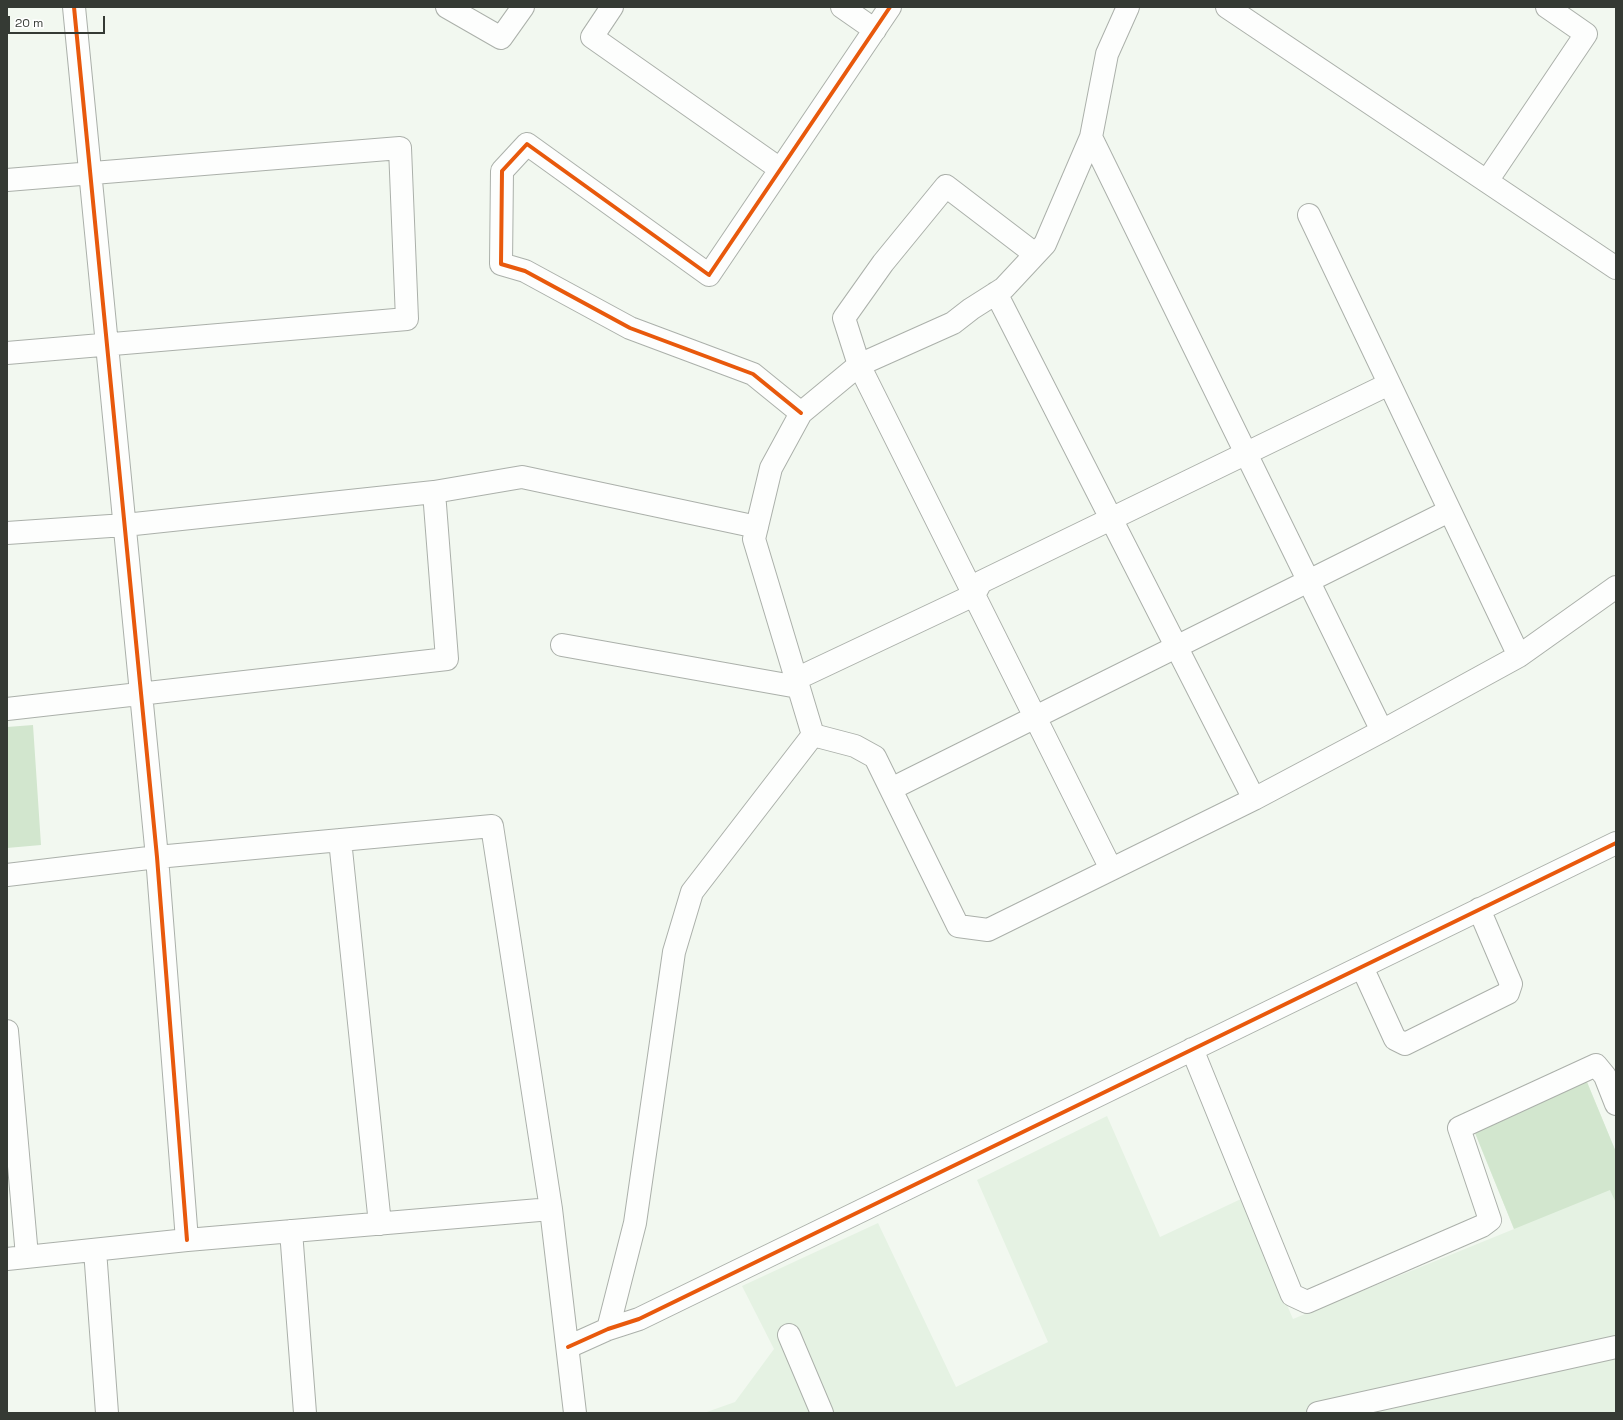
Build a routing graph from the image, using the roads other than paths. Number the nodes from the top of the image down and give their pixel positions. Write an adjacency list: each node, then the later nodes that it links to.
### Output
1 (74, 7): 13 (street)
2 (446, 7): 3 (street)
3 (523, 7)
4 (612, 7): 12 (street)
5 (842, 7): 10 (street)
6 (890, 7): 10 (street)
7 (1128, 7): 11 (street)
8 (1227, 7): 15 (street)
9 (1547, 7): 15 (street)
10 (874, 30): 12 (street)
11 (1091, 137): 17 (street); 25 (street)
12 (780, 169): 24 (street)
13 (91, 173): 14 (street); 20 (street); 20 (street)
14 (7, 180)
15 (1487, 181): 18 (street)
16 (1309, 215): 23 (street)
17 (1035, 254): 19 (street); 22 (street)
18 (1616, 268)
19 (996, 293): 22 (street); 28 (street)
20 (107, 344): 21 (street); 29 (street)
21 (7, 353)
22 (859, 365): 24 (street); 34 (street)
23 (1389, 384): 25 (street); 27 (street)
24 (802, 413): 30 (street)
25 (1246, 454): 28 (street); 32 (street)
26 (434, 492): 29 (street); 30 (street); 39 (street)
27 (1449, 511): 32 (street); 37 (street)
28 (1111, 519): 34 (street); 36 (street)
29 (125, 525): 31 (street); 39 (street)
30 (757, 527): 38 (street)
31 (7, 533)
32 (1309, 581): 36 (street); 42 (street)
33 (1616, 587): 37 (street)
34 (974, 595): 38 (street); 41 (street)
35 (562, 645): 38 (street)
36 (1176, 647): 41 (street); 45 (street)
37 (1519, 656): 42 (street)
38 (797, 683): 43 (street)
39 (141, 694): 40 (street); 48 (street)
40 (7, 709)
41 (1035, 717): 44 (street); 49 (street)
42 (1382, 731): 45 (street)
43 (813, 735): 44 (street); 62 (street)
44 (891, 789): 49 (street)
45 (1254, 799): 49 (street)
46 (340, 840): 48 (street); 56 (street); 57 (street)
47 (1614, 848): 51 (street)
48 (157, 857): 50 (street); 59 (street)
49 (1111, 869)
50 (7, 875)
51 (1479, 909): 52 (street); 52 (street)
52 (1362, 966): 54 (street)
53 (7, 1031): 61 (street)
54 (1192, 1049): 55 (street); 62 (street)
55 (1616, 1104)
56 (550, 1210): 57 (street); 64 (street)
57 (380, 1224): 58 (street)
58 (291, 1231): 59 (street); 67 (street)
59 (187, 1240): 60 (street)
60 (95, 1250): 61 (street); 66 (street)
61 (17, 1258)
62 (608, 1329): 64 (street)
63 (789, 1335): 69 (street)
64 (568, 1347): 68 (street)
65 (1616, 1347): 70 (street)
66 (107, 1413)
67 (305, 1413)
68 (575, 1413)
69 (822, 1413)
70 (1318, 1413)

